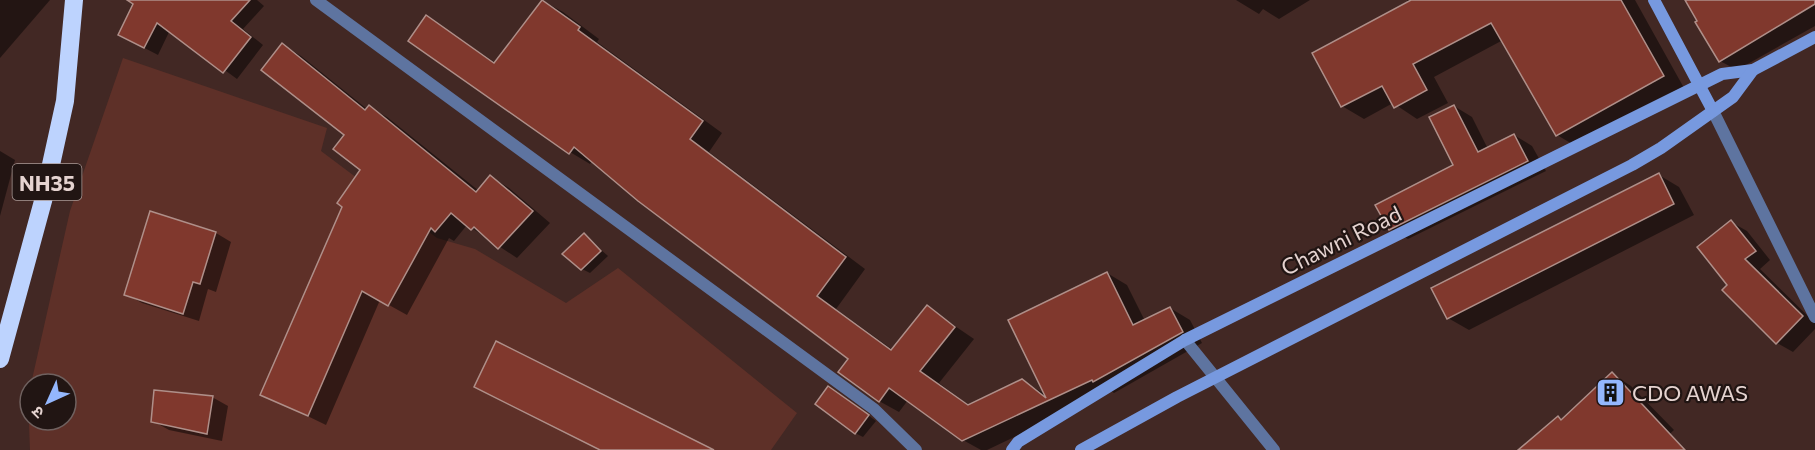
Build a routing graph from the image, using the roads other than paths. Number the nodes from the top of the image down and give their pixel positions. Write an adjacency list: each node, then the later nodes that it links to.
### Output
1 (74, 0): 10 (highway, NH35)
2 (316, 0): 12 (street)
3 (1654, 0): 6 (street)
4 (1815, 37): 5 (street)
5 (1753, 70): 6 (street, Chawni Road); 7 (street)
6 (1699, 86): 7 (street); 9 (street, Chawni Road)
7 (1713, 111): 8 (street); 11 (street)
8 (1815, 317)
9 (1185, 340): 11 (street); 13 (street, Chawni Road)
10 (0, 359)
11 (1217, 377): 14 (street); 15 (street)
12 (916, 450)
13 (1012, 450)
14 (1081, 450)
15 (1274, 450)

